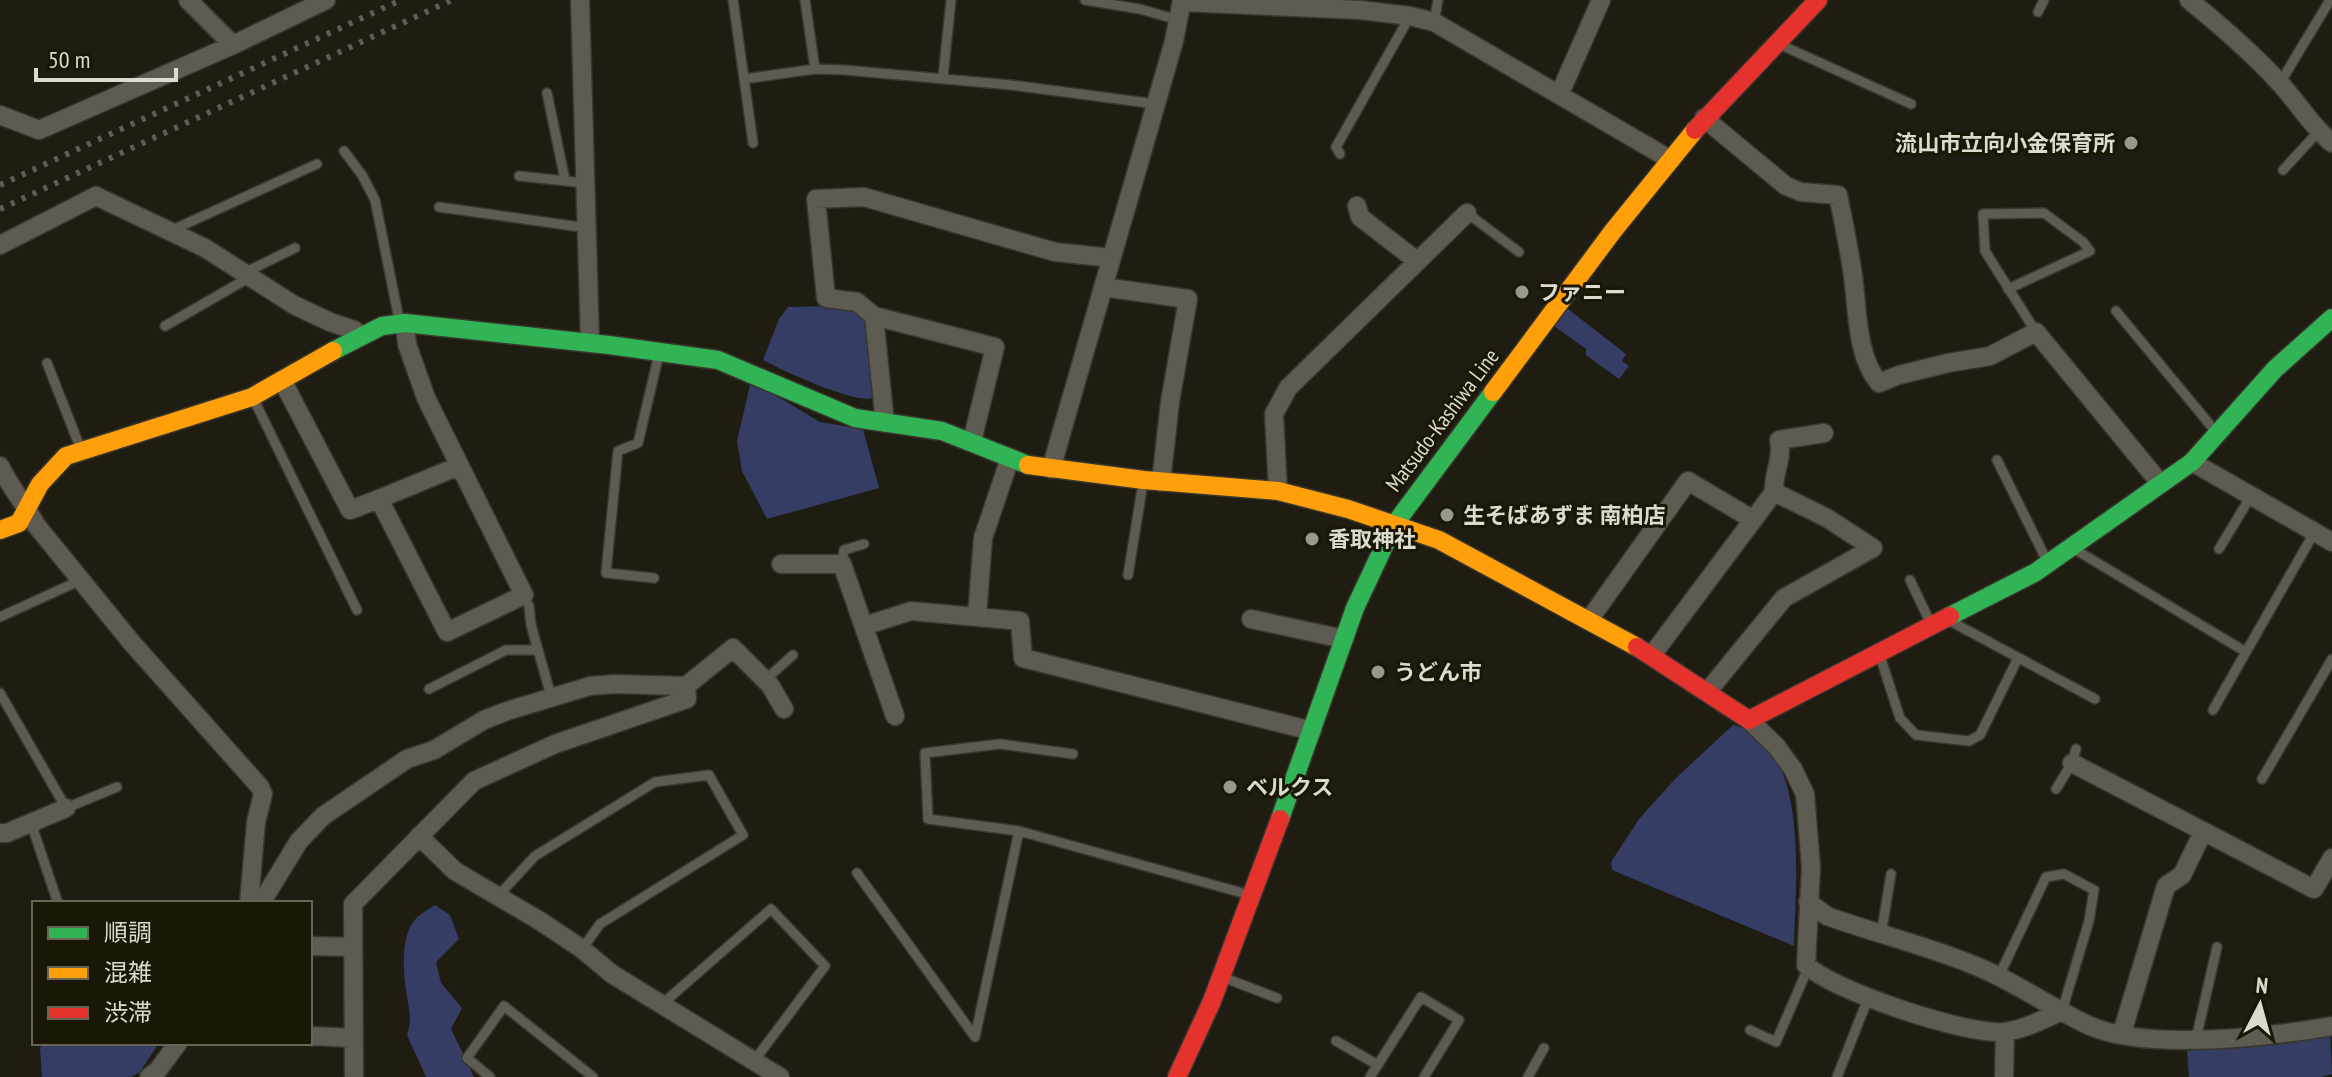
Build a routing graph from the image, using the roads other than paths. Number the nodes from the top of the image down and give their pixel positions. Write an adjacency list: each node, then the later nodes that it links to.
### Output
1 (188, 0): 20 (street)
2 (326, 0): 14 (street)
3 (580, 0): 40 (street)
4 (733, 0): 23 (lane)
5 (805, 0): 21 (lane)
6 (951, 0): 22 (lane)
7 (1085, 0): 15 (lane)
8 (1438, 0): 18 (lane)
9 (1601, 0): 26 (street)
10 (1818, 0): 19 (street, Matsudo-Kashiwa Line)
11 (2044, 0): 16 (lane)
12 (2189, 0): 24 (street)
13 (2330, 0): 24 (lane)
14 (307, 4): 20 (street)
15 (1181, 7): 17 (street); 27 (street)
16 (2038, 12)
17 (1410, 16): 18 (street); 34 (lane)
18 (1434, 22): 26 (street)
19 (1777, 44): 28 (lane); 30 (street, Matsudo-Kashiwa Line)
20 (233, 45): 29 (street)
21 (815, 69): 22 (lane); 23 (lane)
22 (943, 77): 27 (lane)
23 (744, 79): 32 (lane)
24 (2280, 83): 31 (street)
25 (547, 93): 39 (lane)
26 (1560, 93): 35 (street)
27 (1156, 104): 49 (street)
28 (1911, 104)
29 (0, 115)
30 (1704, 118): 35 (street, Matsudo-Kashiwa Line); 59 (street)
31 (2325, 138): 37 (lane)
32 (753, 143)
33 (344, 151): 57 (lane)
34 (1340, 154)
35 (1671, 160): 87 (street, Matsudo-Kashiwa Line)
36 (317, 164): 45 (lane)
37 (2283, 170)
38 (519, 176): 39 (lane)
39 (565, 180): 40 (lane)
40 (585, 183): 44 (street)
41 (1357, 206): 50 (street)
42 (439, 207): 44 (lane)
43 (1467, 213): 48 (lane); 50 (street)
44 (587, 228): 61 (street)
45 (170, 231): 46 (street); 51 (street)
46 (0, 245)
47 (295, 248): 51 (lane)
48 (1519, 252)
49 (1111, 258): 52 (street); 55 (street)
50 (1417, 261): 81 (street)
51 (247, 275): 58 (lane); 60 (street)
52 (1103, 287): 78 (street); 79 (street)
53 (2008, 289): 53 (lane); 59 (lane)
54 (2116, 311): 69 (lane)
55 (874, 316): 66 (street); 70 (street)
56 (2332, 318): 69 (street)
57 (402, 323): 60 (street); 61 (street); 77 (street)
58 (165, 326)
59 (2036, 332): 80 (street)
60 (360, 335): 64 (street)
61 (590, 343): 62 (street)
62 (659, 352): 66 (street); 98 (lane)
63 (47, 363): 72 (lane)
64 (282, 380): 65 (street); 84 (street)
65 (252, 397): 72 (street); 102 (lane)
66 (885, 423): 70 (street)
67 (1760, 432): 71 (street)
68 (1824, 433): 71 (street)
69 (2217, 433): 75 (street)
70 (972, 441): 73 (street)
71 (1780, 444): 82 (street)
72 (82, 450): 85 (street)
73 (1010, 458): 78 (street); 103 (street)
74 (1997, 460): 96 (lane)
75 (2192, 462): 80 (street); 83 (street)
76 (0, 466): 85 (street)
77 (459, 466): 84 (street); 101 (street)
78 (1051, 469): 79 (street)
79 (1152, 481): 81 (street); 97 (lane)
80 (2160, 483): 92 (street)
81 (1278, 491): 87 (street)
82 (1774, 492): 86 (street); 120 (street)
83 (2251, 496): 89 (street); 93 (lane)
84 (379, 499): 101 (street)
85 (27, 508): 88 (street); 99 (street)
86 (1752, 519): 106 (street); 114 (street)
87 (1394, 525): 106 (street); 109 (street, Matsudo-Kashiwa Line)
88 (0, 530)
89 (2314, 533): 90 (street); 111 (lane)
90 (2332, 542)
91 (864, 544): 95 (lane)
92 (2073, 548): 96 (street); 111 (lane)
93 (2219, 549)
94 (781, 564): 95 (street)
95 (842, 564): 108 (street)
96 (2049, 564): 107 (street)
97 (1128, 575)
98 (654, 578)
99 (81, 580): 104 (lane); 146 (street)
100 (1910, 580): 107 (lane)
101 (524, 595): 110 (lane)
102 (357, 610)
103 (977, 616): 108 (street); 128 (street)
104 (0, 617)
105 (1251, 619): 109 (street)
106 (1589, 620): 114 (street)
107 (1939, 623): 112 (street); 115 (lane)
108 (864, 626): 126 (street)
109 (1344, 639): 128 (street, Matsudo-Kashiwa Line)
110 (538, 650): 119 (lane); 122 (lane)
111 (2246, 652): 125 (lane)
112 (1879, 653): 115 (lane); 127 (street)
113 (793, 655): 117 (lane)
114 (1652, 655): 120 (street)
115 (2018, 658): 123 (lane)
116 (2332, 659): 131 (lane)
117 (765, 680): 118 (street); 124 (street)
118 (686, 686): 122 (street); 139 (street)
119 (429, 689)
120 (1708, 691): 127 (street)
121 (0, 693): 134 (lane)
122 (551, 696): 147 (street)
123 (2095, 699)
124 (784, 709)
125 (2213, 710)
126 (895, 716)
127 (1749, 720): 148 (street)
128 (1312, 731): 144 (street, Matsudo-Kashiwa Line)
129 (1073, 754): 136 (lane)
130 (2074, 756): 133 (lane); 137 (street)
131 (2262, 779)
132 (117, 787): 134 (lane)
133 (2056, 789)
134 (66, 808): 135 (street)
135 (31, 823): 138 (street); 145 (lane)
136 (1019, 831): 141 (lane); 144 (lane)
137 (2203, 832): 140 (street); 164 (street)
138 (0, 833)
139 (419, 836): 143 (street); 151 (street)
140 (2332, 858)
141 (857, 873)
142 (1891, 874): 149 (lane)
143 (498, 896): 153 (street); 153 (lane)
144 (1253, 896): 155 (street, Matsudo-Kashiwa Line)
145 (57, 901)
146 (249, 901)
147 (262, 901)
148 (1808, 902): 149 (street); 154 (street)
149 (1881, 935): 156 (street)
150 (312, 946): 151 (street)
151 (353, 947): 166 (street)
152 (2217, 947): 167 (lane)
153 (582, 949): 159 (street)
154 (1808, 968): 157 (street); 162 (lane)
155 (1222, 976): 158 (lane); 178 (street, Matsudo-Kashiwa Line)
156 (1999, 976): 160 (street); 160 (lane)
157 (1869, 996): 163 (street); 182 (lane)
158 (1277, 998)
159 (661, 1005): 171 (street); 171 (lane)
160 (2062, 1011): 163 (street); 164 (street)
161 (2332, 1026): 167 (street)
162 (1750, 1030)
163 (2005, 1032): 183 (street)
164 (2122, 1033): 167 (street)
165 (312, 1036): 166 (street)
166 (354, 1038): 174 (street)
167 (2196, 1039)
168 (1336, 1041): 172 (lane)
169 (177, 1045): 173 (street)
170 (1544, 1048): 181 (lane)
171 (754, 1061): 177 (street)
172 (1378, 1065): 179 (lane); 180 (lane)
173 (149, 1077)
174 (354, 1077)
175 (490, 1077): 176 (lane)
176 (593, 1077)
177 (780, 1077)
178 (1177, 1077)
179 (1370, 1077)
180 (1424, 1077)
181 (1528, 1077)
182 (1837, 1077)
183 (2004, 1077)

